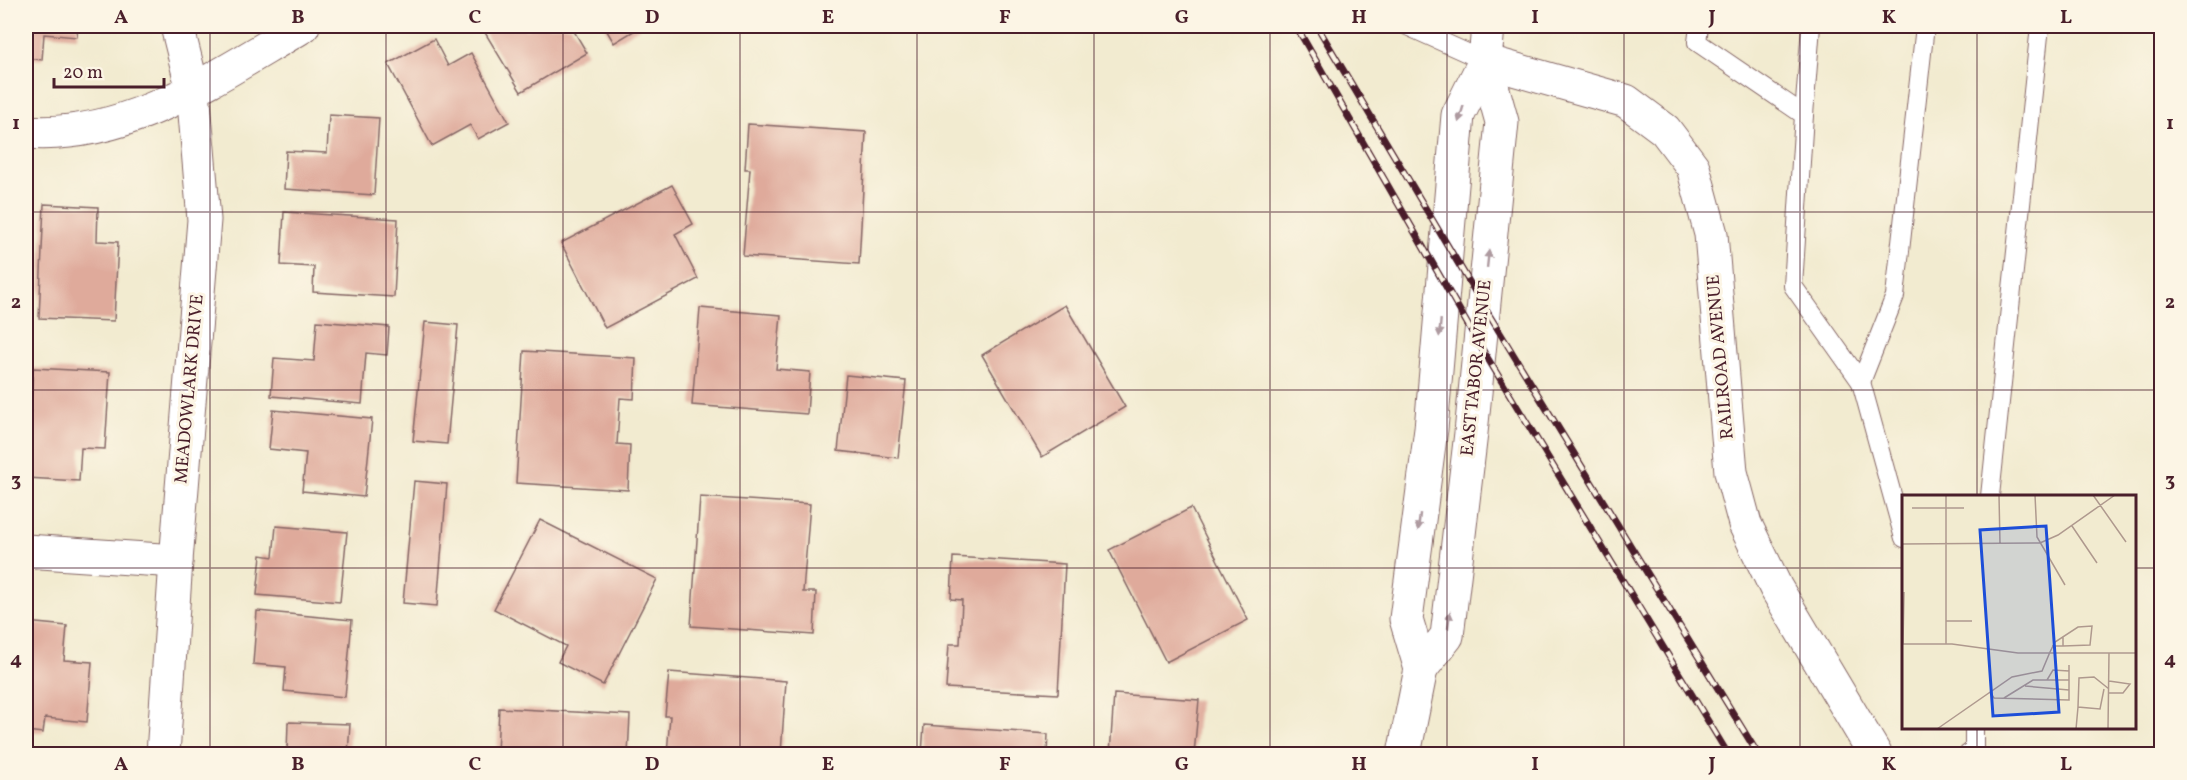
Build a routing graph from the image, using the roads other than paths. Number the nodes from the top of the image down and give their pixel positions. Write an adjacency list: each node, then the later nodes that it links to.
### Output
1 (177, 26): 10 (main road, MEADOWLARK DRIVE)
2 (303, 26): 10 (main road)
3 (1409, 26): 9 (lane)
4 (1488, 26): 9 (main road, EAST TABOR AVENUE)
5 (1699, 26): 11 (lane)
6 (1811, 26): 11 (lane)
7 (1924, 26): 13 (lane)
8 (2040, 26): 14 (lane)
9 (1485, 61): 18 (main road, EAST TABOR AVENUE, one-way to 18); 18 (main road, EAST TABOR AVENUE, one-way to 9); 22 (main road, RAILROAD AVENUE)
10 (193, 90): 12 (main road); 17 (main road, MEADOWLARK DRIVE)
11 (1804, 115): 13 (lane)
12 (26, 132)
13 (1861, 382): 15 (lane)
14 (1990, 495)
15 (1902, 531)
16 (26, 550): 17 (main road)
17 (176, 561): 20 (main road, MEADOWLARK DRIVE)
18 (1421, 669): 21 (main road, EAST TABOR AVENUE)
19 (1974, 729): 23 (lane)
20 (163, 754)
21 (1404, 754)
22 (1875, 754)
23 (1968, 754)

